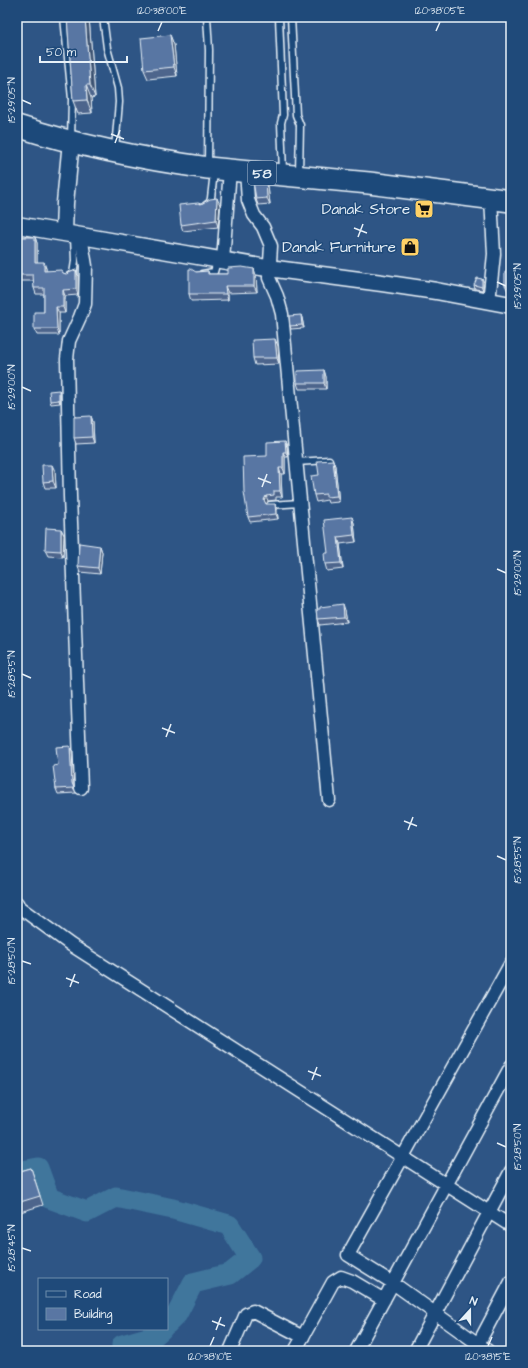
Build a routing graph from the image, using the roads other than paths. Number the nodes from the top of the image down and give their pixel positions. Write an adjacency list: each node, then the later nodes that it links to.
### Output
1 (64, 17): 7 (lane)
2 (103, 17): 8 (lane)
3 (207, 17): 9 (lane)
4 (278, 17): 10 (lane)
5 (291, 17): 10 (lane)
6 (17, 126): 7 (highway, 58)
7 (71, 142): 8 (highway, 58); 15 (street)
8 (114, 152): 9 (highway, 58)
9 (225, 170): 10 (highway, 58); 13 (lane); 16 (street); 17 (street)
10 (291, 176): 11 (highway, 58)
11 (491, 198): 12 (highway, 58); 20 (street)
12 (511, 201)
13 (203, 206)
14 (17, 225): 15 (street)
15 (73, 234): 16 (street); 19 (lane); 26 (street)
16 (221, 262): 17 (street); 18 (lane)
17 (269, 268): 20 (street); 23 (street)
18 (198, 274)
19 (68, 276)
20 (489, 302): 21 (street)
21 (511, 305)
22 (329, 460): 23 (lane)
23 (296, 462): 24 (street)
24 (300, 503): 25 (lane); 27 (street)
25 (270, 505)
26 (81, 788)
27 (328, 800)
28 (17, 903): 31 (street)
29 (511, 963): 31 (street)
30 (511, 1066): 33 (street)
31 (402, 1156): 33 (street); 37 (street)
32 (511, 1170): 34 (street)
33 (447, 1185): 34 (street); 37 (street)
34 (489, 1212): 35 (street); 39 (street)
35 (511, 1226)
36 (511, 1282): 41 (street)
37 (393, 1283): 38 (street); 39 (street)
38 (384, 1300): 40 (street); 44 (street)
39 (435, 1313): 41 (street); 45 (street)
40 (303, 1337): 42 (street); 43 (street)
41 (480, 1349)
42 (230, 1351)
43 (295, 1351)
44 (356, 1351)
45 (415, 1351)

